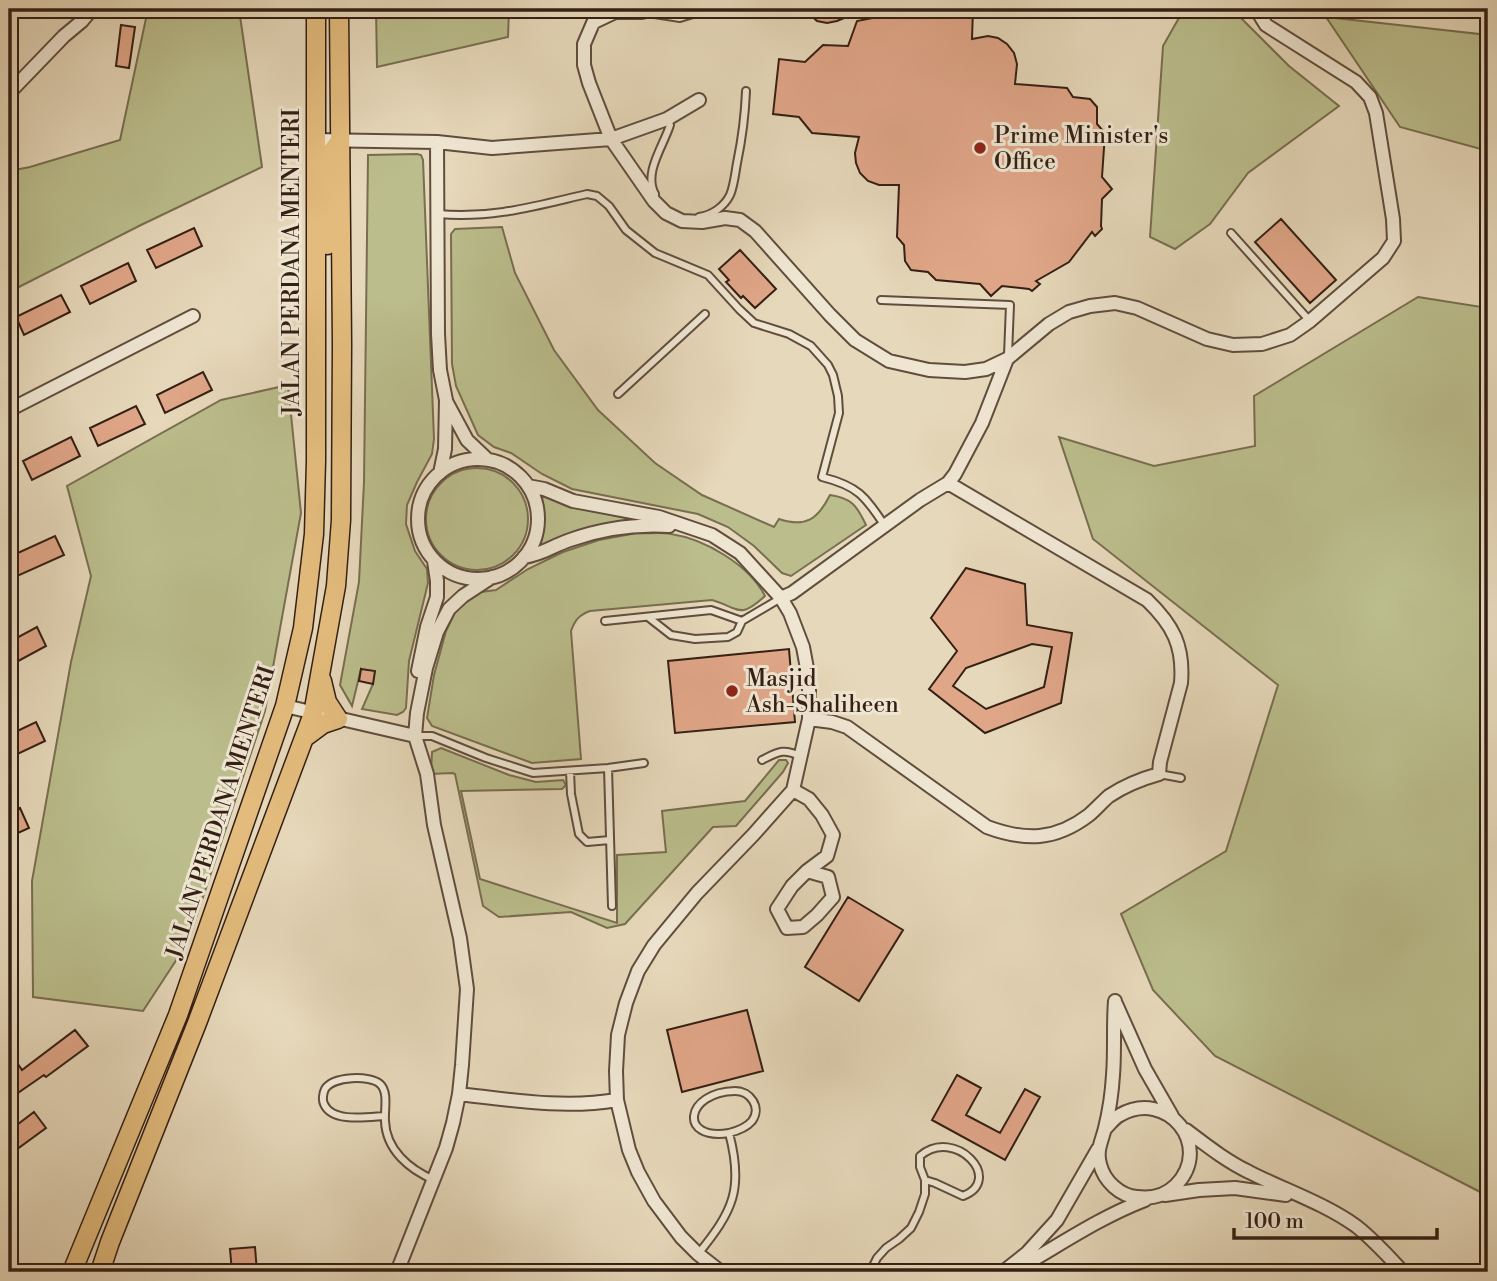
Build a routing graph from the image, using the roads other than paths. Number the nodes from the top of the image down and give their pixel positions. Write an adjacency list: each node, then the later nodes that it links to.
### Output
1 (92, 9): 10 (street)
2 (316, 9): 14 (main road, JALAN PERDANA MENTERI)
3 (339, 9): 15 (main road, JALAN PERDANA MENTERI)
4 (598, 9): 8 (street)
5 (1256, 9): 23 (street)
6 (642, 12): 7 (lane); 8 (street)
7 (693, 14)
8 (594, 22): 13 (street)
9 (746, 91): 12 (lane)
10 (9, 93)
11 (699, 100): 12 (street)
12 (667, 119): 13 (street)
13 (611, 139): 16 (street); 24 (street)
14 (315, 141): 15 (street); 22 (main road, JALAN PERDANA MENTERI)
15 (340, 141): 16 (street); 22 (main road); 41 (main road, JALAN PERDANA MENTERI)
16 (437, 142): 17 (street)
17 (438, 214): 26 (street); 32 (lane)
18 (1231, 233): 23 (lane)
19 (881, 300): 24 (lane)
20 (705, 314): 25 (lane)
21 (193, 316): 27 (street)
22 (316, 320): 42 (main road, JALAN PERDANA MENTERI)
23 (1310, 321): 24 (street)
24 (1007, 359): 30 (street)
25 (618, 394)
26 (446, 400): 28 (street); 29 (street)
27 (9, 410)
28 (487, 459): 29 (street); 31 (street)
29 (440, 473): 35 (street)
30 (948, 483): 32 (street); 54 (street)
31 (528, 486): 33 (street); 34 (street)
32 (886, 526): 37 (street)
33 (690, 527): 34 (street); 37 (street)
34 (524, 557): 36 (street)
35 (434, 561): 36 (street); 44 (street)
36 (492, 577): 44 (street)
37 (781, 598): 40 (lane); 46 (street)
38 (648, 617): 39 (lane); 40 (lane); 40 (lane)
39 (605, 621)
40 (742, 621)
41 (321, 671): 43 (main road, JALAN PERDANA MENTERI); 45 (main road)
42 (285, 706): 43 (street); 74 (main road, JALAN PERDANA MENTERI)
43 (313, 713): 45 (street); 48 (main road, JALAN PERDANA MENTERI)
44 (418, 713): 47 (street)
45 (338, 719): 47 (street); 48 (main road)
46 (809, 719): 49 (street); 54 (street)
47 (415, 736): 53 (lane); 60 (street)
48 (303, 739): 75 (main road, JALAN PERDANA MENTERI)
49 (800, 756): 50 (lane); 56 (street)
50 (762, 760)
51 (645, 763): 52 (lane)
52 (608, 768): 53 (lane); 57 (lane)
53 (570, 771): 57 (lane)
54 (1158, 774): 55 (lane)
55 (1181, 778)
56 (793, 790): 58 (street); 61 (street)
57 (610, 840): 59 (lane)
58 (807, 871): 58 (street)
59 (612, 906)
60 (459, 1094): 61 (street); 68 (street)
61 (617, 1100): 73 (street)
62 (384, 1116): 62 (lane); 68 (lane)
63 (1172, 1117): 64 (street); 65 (street); 65 (street)
64 (1182, 1127): 70 (street); 72 (street)
65 (1105, 1129): 67 (street)
66 (729, 1133): 66 (lane); 73 (lane)
67 (1098, 1148): 71 (street); 79 (street)
68 (434, 1180): 76 (street)
69 (925, 1180): 69 (lane); 78 (lane)
70 (1162, 1195): 71 (street); 72 (street)
71 (1148, 1198): 80 (street)
72 (1303, 1198): 81 (street)
73 (698, 1254): 77 (street)
74 (72, 1272)
75 (100, 1272)
76 (397, 1272)
77 (721, 1272)
78 (870, 1272)
79 (1003, 1272)
80 (1012, 1272)
81 (1403, 1272)

